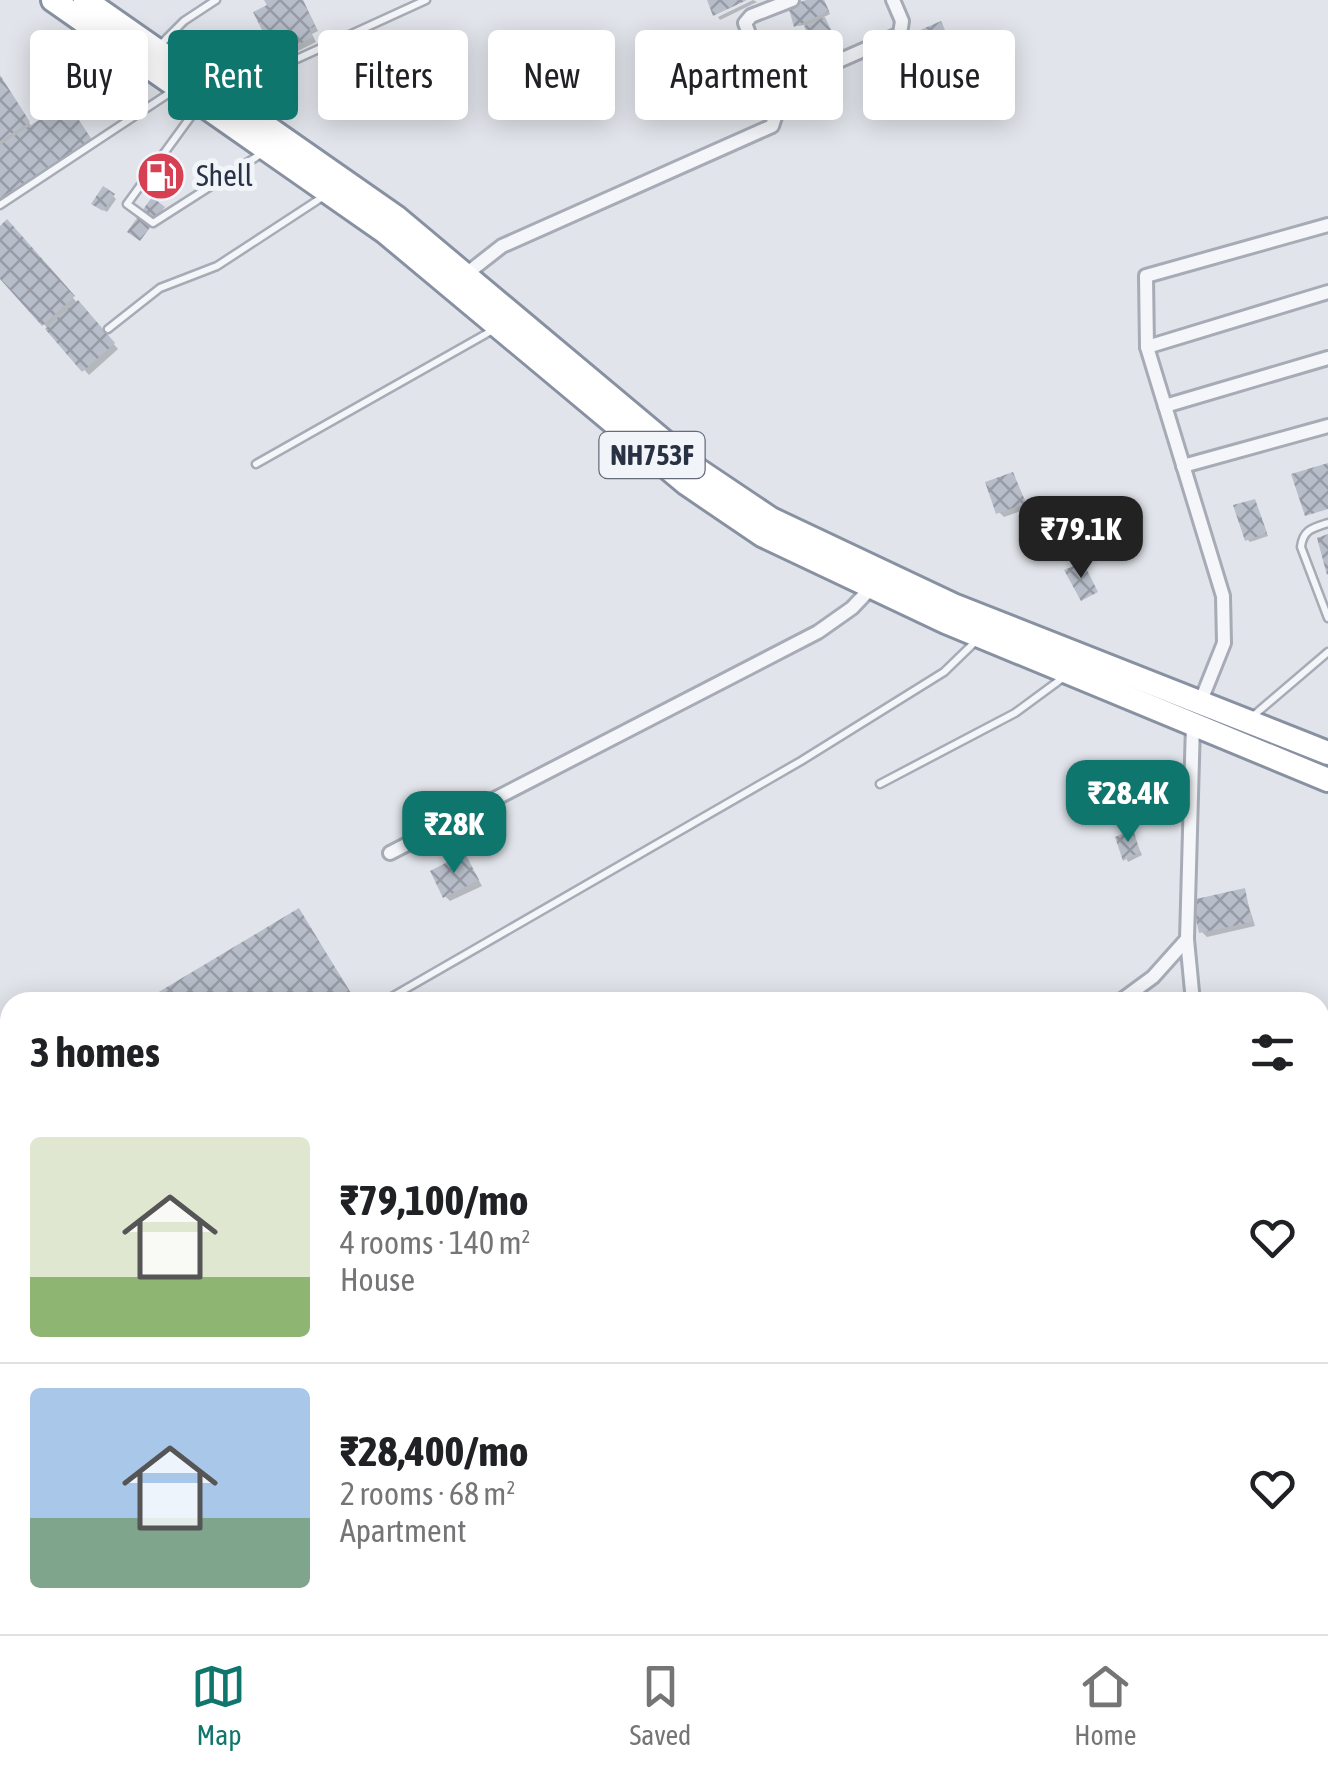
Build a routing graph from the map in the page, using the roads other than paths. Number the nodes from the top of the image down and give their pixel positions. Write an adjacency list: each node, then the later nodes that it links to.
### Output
1 (53, 0): 12 (highway, NH753F)
2 (85, 0): 8 (highway, NH753F)
3 (216, 0): 8 (lane)
4 (426, 0): 10 (lane)
5 (792, 0): 7 (street)
6 (894, 0): 11 (street)
7 (747, 30)
8 (156, 50): 9 (highway, NH753F)
9 (168, 58)
10 (298, 59)
11 (843, 59)
12 (168, 80)
13 (168, 94): 20 (lane)
14 (188, 120): 18 (lane)
15 (225, 120): 18 (highway, NH753F)
16 (256, 120): 22 (highway, NH753F)
17 (776, 120): 22 (street)
18 (268, 150): 19 (highway, NH753F)
19 (329, 193): 24 (highway, NH753F); 25 (lane)
20 (0, 205)
21 (1328, 226): 26 (street)
22 (465, 275): 38 (highway, NH753F)
23 (1328, 292): 26 (street)
24 (498, 326): 30 (lane); 33 (highway, NH753F)
25 (108, 329)
26 (1146, 347): 28 (street)
27 (1328, 358): 28 (street)
28 (1165, 406): 31 (street)
29 (1328, 426): 31 (street)
30 (256, 464)
31 (1183, 466): 38 (street)
32 (1328, 523): 34 (lane)
33 (872, 587): 35 (highway, NH753F); 43 (street)
34 (1328, 618)
35 (980, 636): 37 (highway, NH753F); 45 (lane)
36 (1328, 652): 39 (lane)
37 (1068, 673): 38 (highway, NH753F); 42 (lane)
38 (1196, 713): 39 (highway, NH753F); 41 (highway, NH753F); 44 (street)
39 (1246, 721): 40 (highway, NH753F)
40 (1328, 753)
41 (1328, 780)
42 (880, 784)
43 (390, 853)
44 (1187, 939): 46 (street); 47 (street)
45 (400, 992)
46 (1132, 992)
47 (1192, 992)

